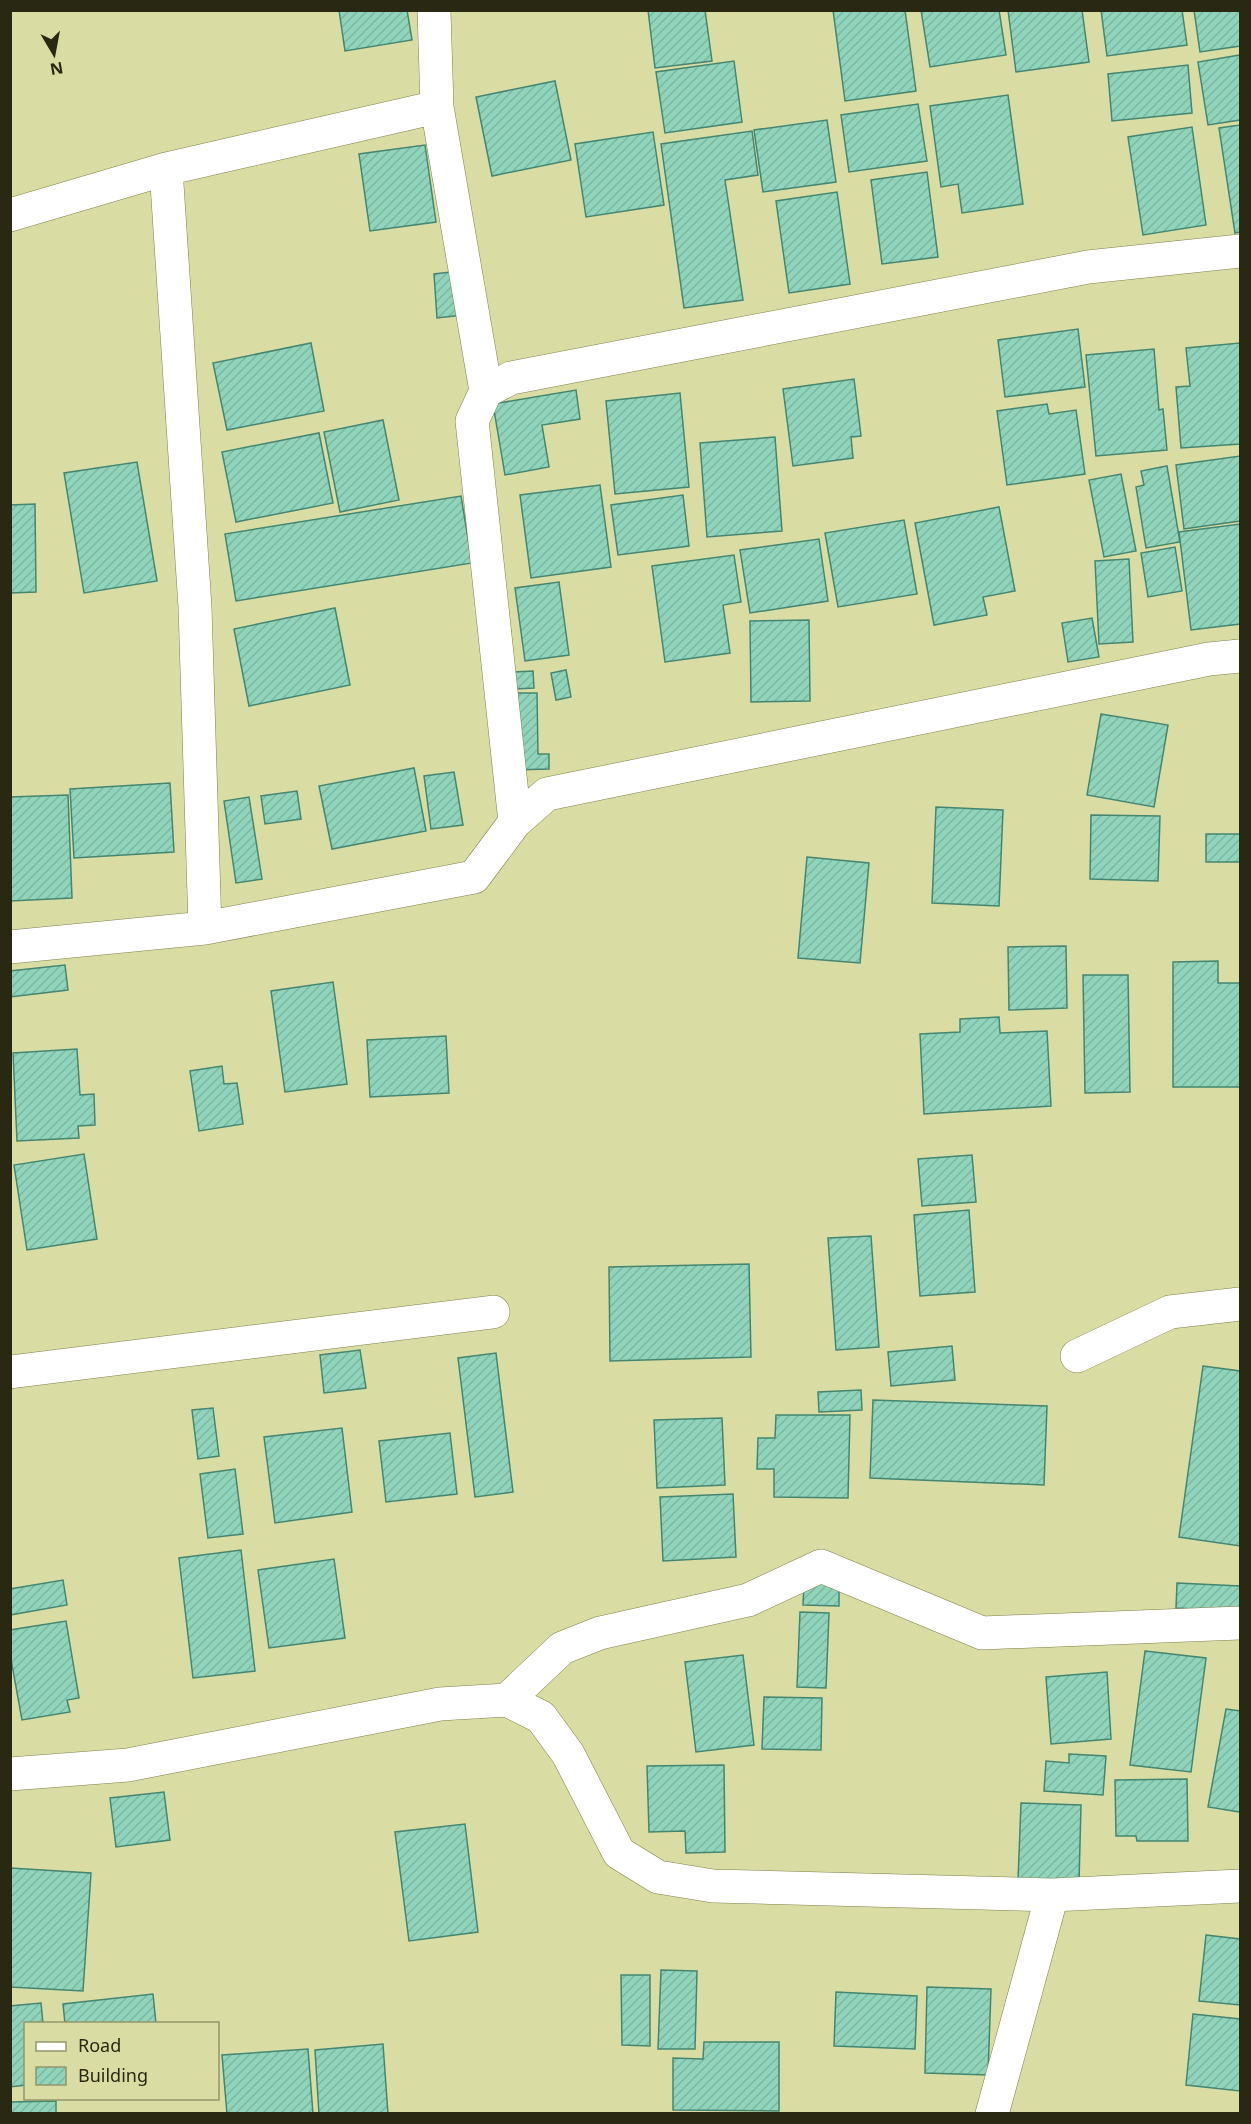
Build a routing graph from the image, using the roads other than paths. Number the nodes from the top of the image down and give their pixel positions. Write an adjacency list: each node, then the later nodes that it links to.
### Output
1 (434, 10): 2 (street)
2 (437, 107): 3 (street); 6 (street)
3 (166, 169): 4 (street); 9 (street)
4 (10, 215)
5 (1240, 251): 6 (street)
6 (486, 391): 8 (street)
7 (1240, 656): 8 (street)
8 (515, 822): 9 (street)
9 (205, 928): 10 (street)
10 (10, 947)
11 (1240, 1304): 13 (street)
12 (492, 1312): 14 (street)
13 (1077, 1356)
14 (10, 1372)
15 (1240, 1623): 16 (street)
16 (507, 1700): 17 (street); 19 (street)
17 (10, 1774)
18 (1240, 1886): 19 (street)
19 (1052, 1895): 20 (street)
20 (992, 2114)

